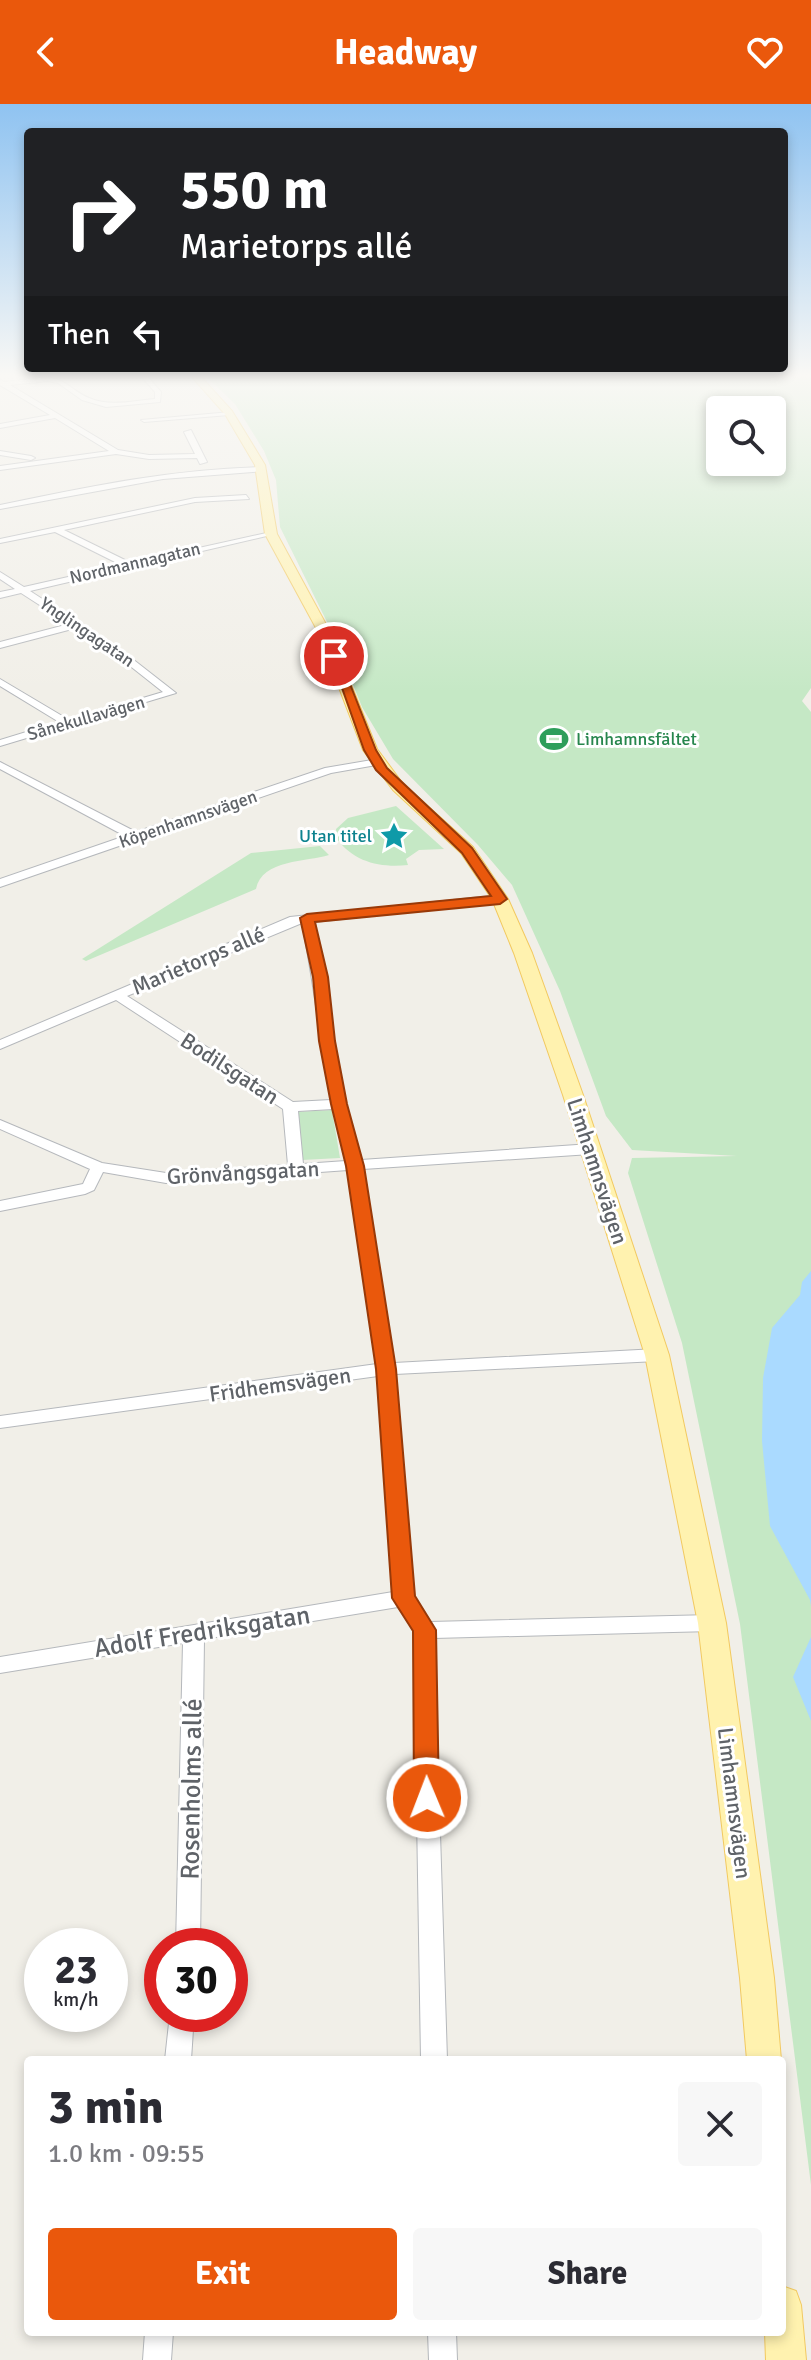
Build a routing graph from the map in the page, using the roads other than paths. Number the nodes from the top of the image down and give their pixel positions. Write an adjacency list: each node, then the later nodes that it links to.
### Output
1 (136, 482): 4 (street)
2 (263, 482): 6 (main road, Limhamnsvägen)
3 (246, 497): 5 (street)
4 (0, 507)
5 (56, 529): 7 (street); 8 (street)
6 (271, 534): 8 (street, Nordmannagatan); 18 (main road, Limhamnsvägen)
7 (0, 541)
8 (128, 565): 10 (street, Nordmannagatan)
9 (0, 575): 10 (street, Ynglingagatan)
10 (24, 589): 11 (street, Nordmannagatan); 12 (street, Ynglingagatan)
11 (0, 595)
12 (78, 625): 13 (street); 15 (street, Ynglingagatan)
13 (0, 645)
14 (3, 686): 16 (street)
15 (171, 693): 16 (street, Sånekullavägen)
16 (67, 723): 17 (street, Sånekullavägen)
17 (0, 743)
18 (378, 762): 20 (street, Köpenhamnsvägen); 22 (main road, Limhamnsvägen)
19 (0, 765): 20 (street)
20 (136, 837): 21 (street, Köpenhamnsvägen)
21 (0, 883)
22 (500, 899): 23 (street, Marietorps allé); 29 (main road, Limhamnsvägen)
23 (307, 918): 24 (street, Marietorps allé); 26 (street)
24 (117, 995): 25 (street, Marietorps allé); 27 (street, Bodilsgatan)
25 (0, 1045)
26 (339, 1104): 27 (street); 30 (street)
27 (290, 1107): 32 (street, Bodilsgatan)
28 (0, 1124): 31 (street, Grönvångsgatan)
29 (591, 1149): 30 (street, Grönvångsgatan); 34 (main road, Limhamnsvägen)
30 (355, 1166): 32 (street, Grönvångsgatan); 35 (street)
31 (98, 1167): 32 (street, Grönvångsgatan); 33 (street)
32 (296, 1169)
33 (0, 1206)
34 (657, 1355): 35 (street, Fridhemsvägen); 38 (main road, Limhamnsvägen)
35 (386, 1369): 36 (street, Fridhemsvägen); 37 (street)
36 (0, 1422)
37 (403, 1598): 39 (street); 40 (street, Adolf Fredriksgatan)
38 (712, 1623): 39 (street); 46 (main road, Limhamnsvägen)
39 (424, 1630): 45 (street)
40 (194, 1631): 41 (street, Adolf Fredriksgatan); 42 (street, Rosenholms allé)
41 (0, 1665)
42 (188, 1928)
43 (180, 2032): 44 (street)
44 (178, 2056)
45 (434, 2056)
46 (764, 2056)
47 (159, 2336): 50 (street)
48 (442, 2336): 51 (street)
49 (784, 2336): 52 (main road)
50 (157, 2360)
51 (443, 2360)
52 (786, 2360)

